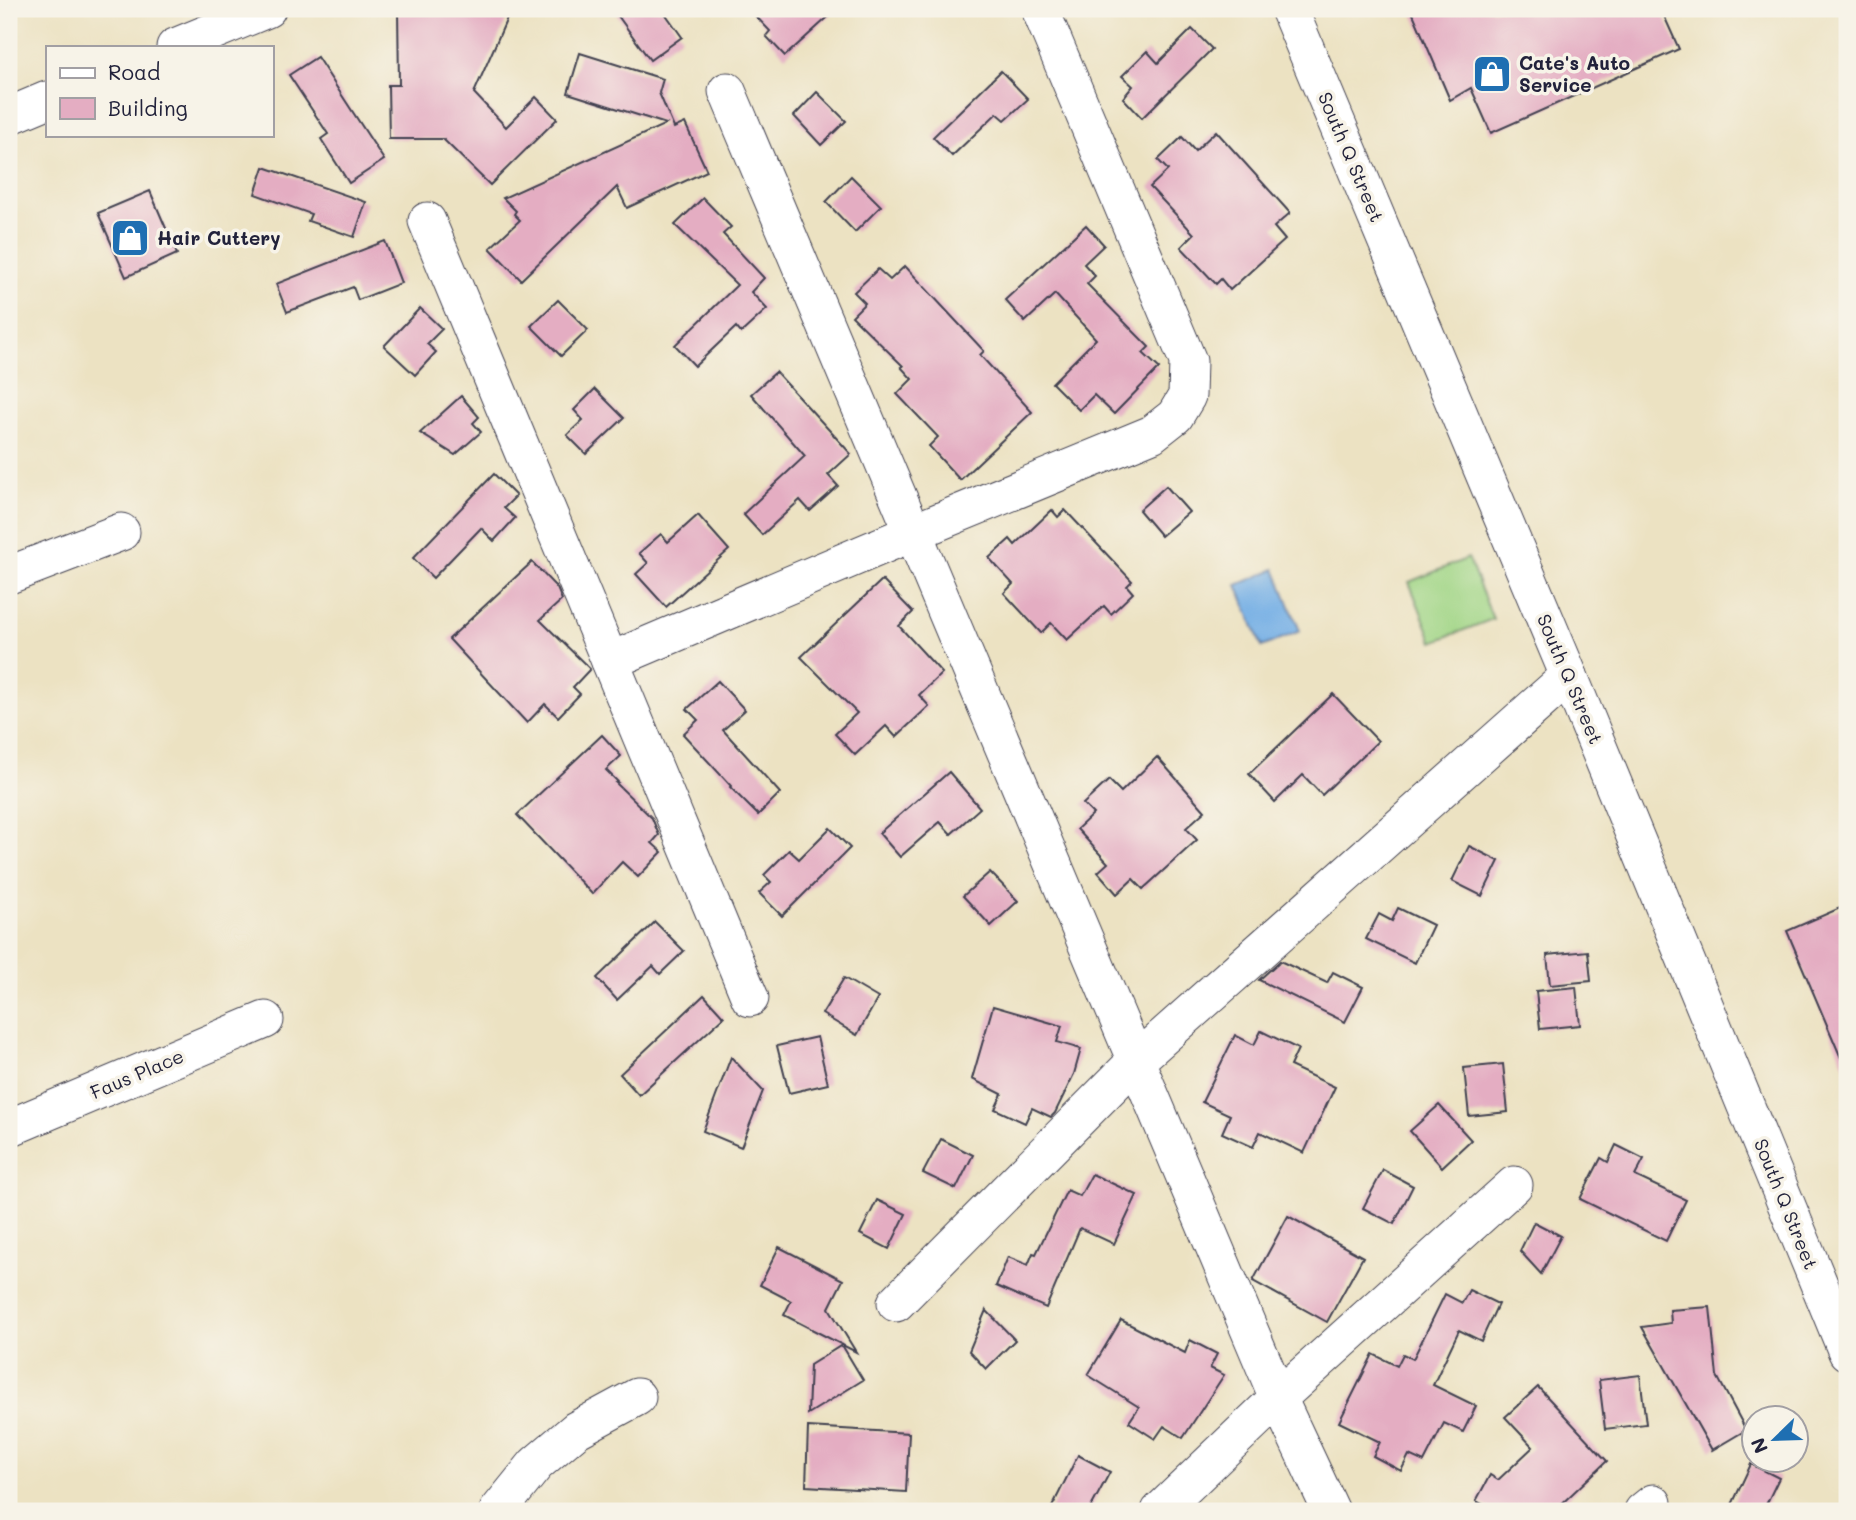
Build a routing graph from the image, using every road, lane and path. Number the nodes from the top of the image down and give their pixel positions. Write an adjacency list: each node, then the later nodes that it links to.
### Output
1 (1040, 9): 10 (street)
2 (1289, 9): 13 (street, South Q Street)
3 (262, 10): 4 (street)
4 (177, 46)
5 (727, 91): 10 (street)
6 (46, 100): 7 (street)
7 (9, 116)
8 (427, 221): 12 (street)
9 (121, 532): 11 (street)
10 (914, 532): 12 (street); 16 (street)
11 (9, 575)
12 (610, 661): 14 (street)
13 (1569, 676): 16 (street); 20 (street, South Q Street)
14 (750, 998)
15 (265, 1020): 17 (street, Faus Place)
16 (1137, 1060): 19 (street); 22 (street)
17 (9, 1128)
18 (1514, 1185): 22 (street)
19 (896, 1303)
20 (1847, 1352)
21 (638, 1396): 23 (street)
22 (1279, 1398): 24 (street); 25 (street)
23 (498, 1511)
24 (1160, 1511)
25 (1331, 1511)

